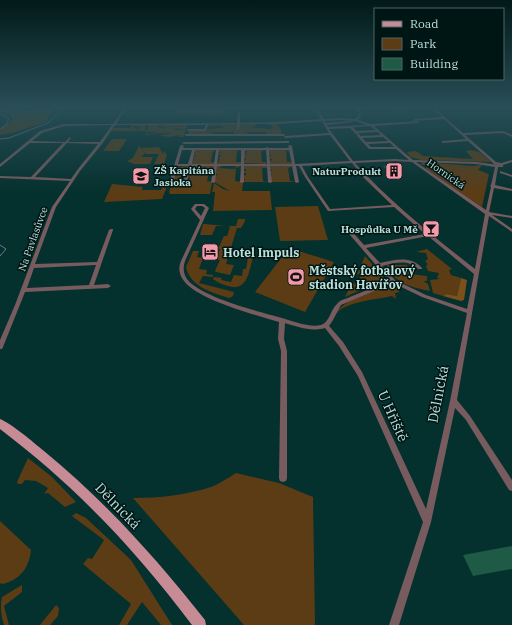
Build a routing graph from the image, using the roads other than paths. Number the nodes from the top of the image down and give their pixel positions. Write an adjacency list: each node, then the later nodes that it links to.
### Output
1 (36, 136): 13 (street, Hornická)
2 (105, 136): 18 (street, Na Pavlasůvce)
3 (194, 136): 9 (street)
4 (285, 136): 14 (street)
5 (333, 136): 30 (street)
6 (380, 136): 10 (street)
7 (384, 136): 15 (street, Hornická)
8 (464, 136): 12 (street)
9 (186, 137): 19 (street)
10 (359, 137): 20 (street)
11 (70, 138): 17 (street)
12 (468, 140): 16 (street); 31 (street)
13 (30, 142): 17 (street); 39 (street, Hornická)
14 (288, 142): 19 (street); 27 (street)
15 (391, 142): 20 (street); 22 (street, Hornická)
16 (442, 142)
17 (66, 143): 18 (street); 43 (street)
18 (101, 143): 44 (street, Na Pavlasůvce)
19 (184, 143): 23 (street)
20 (364, 143): 22 (street)
21 (267, 148): 26 (street); 27 (street); 36 (street)
22 (397, 148): 28 (street, Hornická)
23 (182, 149): 24 (street); 32 (street)
24 (194, 149): 25 (street); 33 (street)
25 (218, 149): 26 (street); 34 (street)
26 (243, 149): 35 (street)
27 (291, 149): 37 (street)
28 (414, 161): 30 (street); 31 (street); 54 (street, Hornická)
29 (512, 161): 31 (street)
30 (351, 162): 38 (street); 53 (street)
31 (497, 164): 51 (street, Dělnická)
32 (176, 165): 33 (street); 50 (street)
33 (190, 165): 34 (street); 45 (street)
34 (216, 165): 35 (street); 46 (street)
35 (242, 165): 36 (street); 47 (street)
36 (268, 165): 37 (street); 48 (street)
37 (294, 165): 38 (street); 49 (street)
38 (300, 165): 53 (street)
39 (0, 166)
40 (501, 172): 41 (street)
41 (512, 176)
42 (0, 177): 43 (street)
43 (32, 178): 44 (street)
44 (72, 180): 64 (street, Na Pavlasůvce)
45 (186, 182)
46 (213, 182)
47 (242, 182)
48 (270, 182)
49 (297, 182)
50 (171, 183)
51 (492, 186): 52 (street); 54 (street, Dělnická)
52 (512, 190)
53 (395, 206): 60 (street)
54 (487, 213): 55 (street); 59 (street, Hornická); 66 (street, Dělnická)
55 (512, 217)
56 (201, 219): 72 (street)
57 (346, 228): 61 (street)
58 (111, 230): 62 (street)
59 (512, 231)
60 (429, 235): 61 (street); 66 (street)
61 (362, 247): 63 (street)
62 (99, 263): 64 (street); 69 (street)
63 (377, 265): 65 (street); 67 (street)
64 (33, 266): 70 (street, Na Pavlasůvce)
65 (420, 268)
66 (478, 273): 71 (street, Dělnická)
67 (393, 281): 71 (street); 73 (street)
68 (108, 286): 69 (street)
69 (91, 287): 70 (street)
70 (23, 290): 74 (street, Na Pavlasůvce)
71 (469, 312): 75 (street, Dělnická)
72 (282, 320): 73 (street); 77 (street)
73 (326, 326): 79 (street, U Hřiště)
74 (0, 347)
75 (453, 401): 78 (street); 79 (street, Dělnická)
76 (0, 423): 80 (main road, Dělnická)
77 (283, 478)
78 (512, 486)
79 (427, 522): 81 (street, Dělnická)
80 (200, 625)
81 (394, 625)

